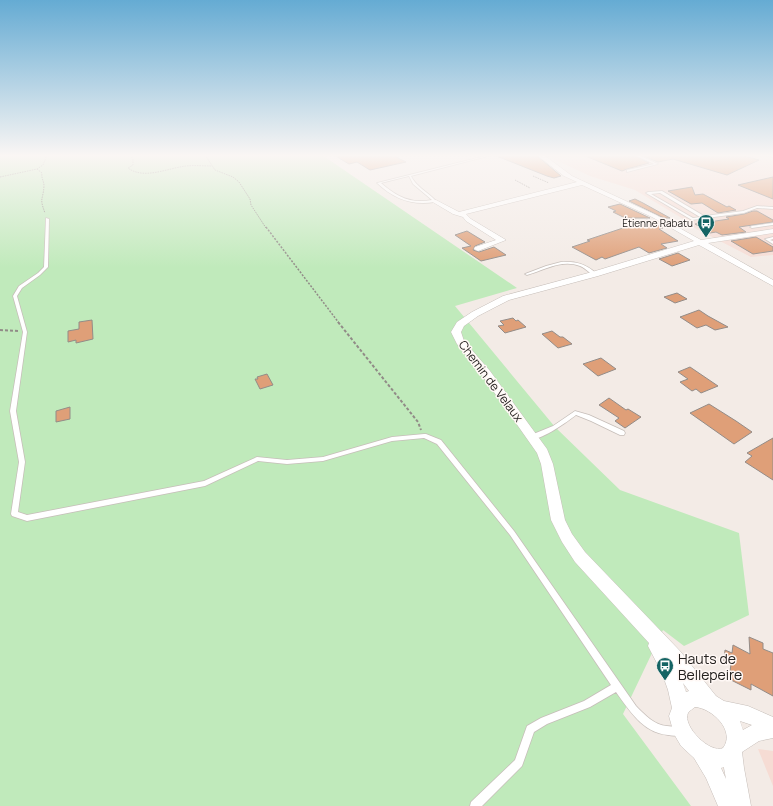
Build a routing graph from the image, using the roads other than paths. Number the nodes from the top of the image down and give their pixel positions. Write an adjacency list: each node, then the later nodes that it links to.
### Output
1 (391, 193): 7 (lane)
2 (426, 193): 7 (lane)
3 (545, 193): 9 (street)
4 (603, 193): 16 (street)
5 (653, 193): 10 (lane)
6 (661, 193): 10 (lane)
7 (434, 201): 9 (street)
8 (773, 208): 10 (lane)
9 (462, 214): 18 (street)
10 (704, 218)
11 (46, 219): 25 (lane)
12 (773, 224): 13 (lane)
13 (752, 227)
14 (773, 231): 16 (street, Chemin de Velaux)
15 (773, 238): 17 (lane)
16 (700, 242): 20 (street, Chemin de Velaux); 21 (street)
17 (773, 243)
18 (478, 249)
19 (527, 274): 20 (lane)
20 (595, 274): 23 (street, Chemin de Velaux)
21 (773, 283)
22 (622, 432): 23 (lane)
23 (534, 437): 24 (street, Chemin de Velaux)
24 (648, 632): 26 (street, Chemin de Velaux); 27 (street, Chemin de Velaux)
25 (617, 686): 29 (lane); 32 (lane)
26 (680, 706): 27 (street); 29 (street, Chemin de Velaux)
27 (716, 706): 28 (street); 30 (street, Chemin de Velaux)
28 (773, 728): 30 (street)
29 (682, 731): 31 (street, Chemin de Velaux)
30 (734, 748): 31 (street, Chemin de Velaux); 34 (street, Chemin de Velaux)
31 (701, 752): 33 (street, Chemin de Velaux)
32 (475, 806)
33 (728, 806)
34 (741, 806)

